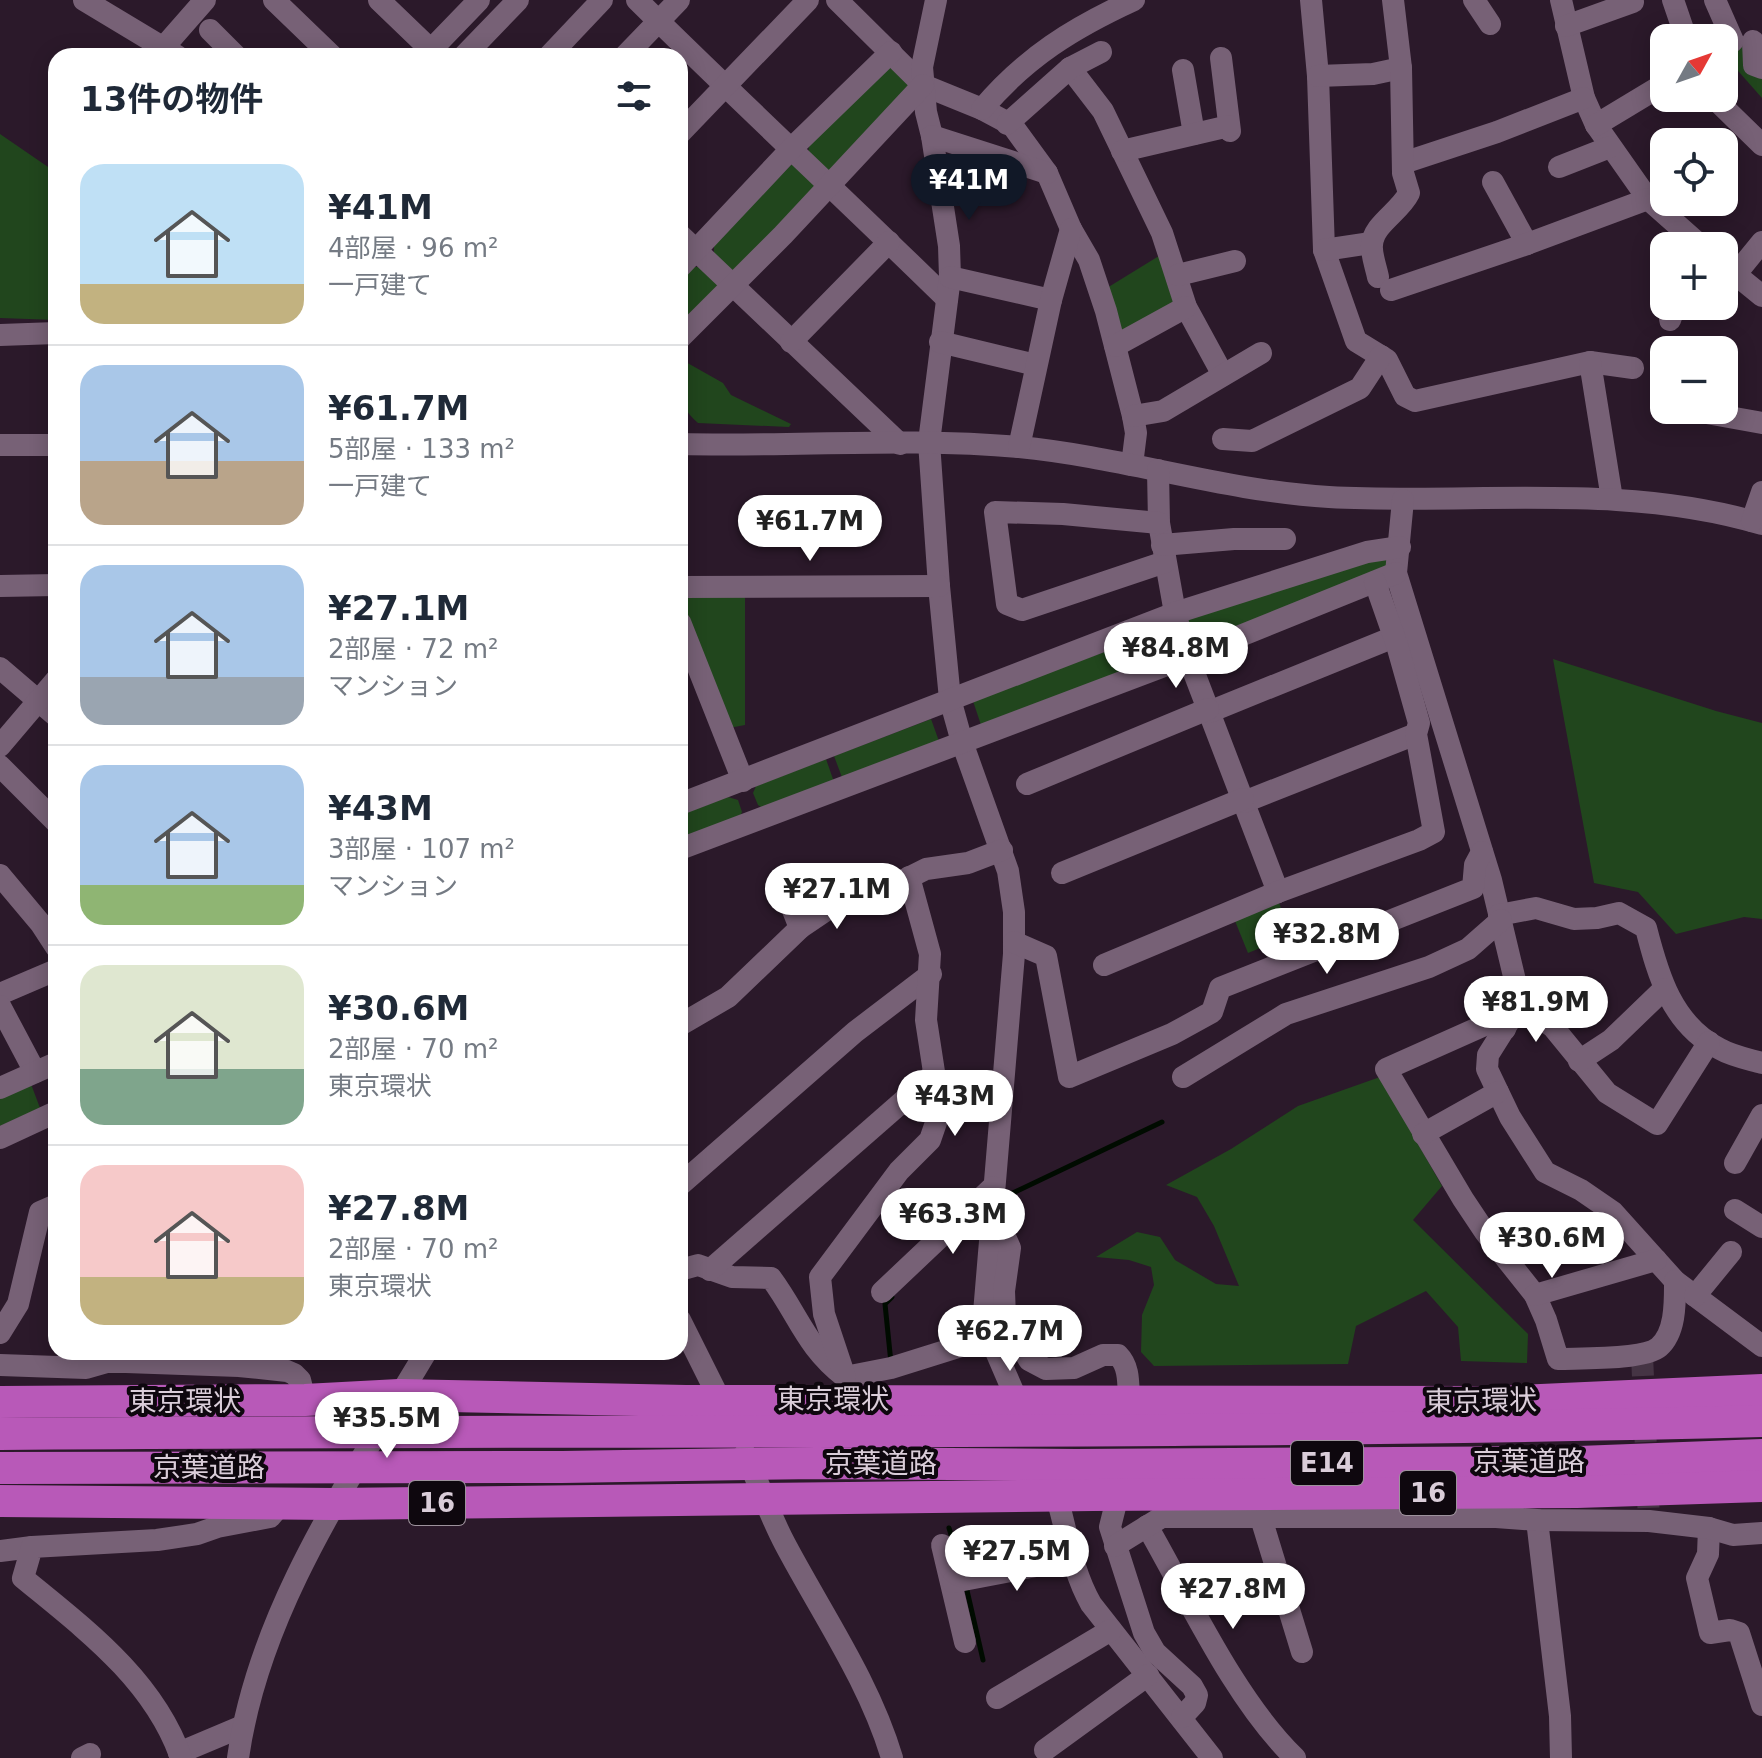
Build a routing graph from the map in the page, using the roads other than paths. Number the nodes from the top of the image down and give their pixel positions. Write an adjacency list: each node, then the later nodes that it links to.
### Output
1 (84, 0): 27 (street)
2 (205, 0): 28 (street)
3 (274, 0): 30 (street)
4 (379, 0): 31 (street)
5 (479, 0): 32 (street)
6 (602, 0): 34 (street)
7 (637, 0): 21 (street)
8 (679, 0): 21 (street)
9 (808, 0): 47 (street)
10 (936, 0): 46 (street)
11 (1134, 0): 50 (street)
12 (1311, 0): 45 (street)
13 (1393, 0): 42 (street)
14 (1474, 0): 22 (street)
15 (1561, 0): 24 (street)
16 (1673, 0): 23 (street)
17 (1715, 0): 26 (street)
18 (839, 1): 38 (street)
19 (1633, 2): 24 (street)
20 (505, 5): 33 (street)
21 (658, 21): 35 (street); 36 (street)
22 (1490, 24)
23 (1681, 24)
24 (1566, 26): 49 (street)
25 (210, 30): 29 (street)
26 (1743, 40): 43 (street)
27 (163, 48)
28 (173, 48)
29 (228, 48)
30 (324, 48)
31 (423, 48)
32 (433, 48)
33 (470, 48)
34 (557, 48)
35 (633, 48)
36 (685, 48)
37 (688, 51): 47 (street)
38 (891, 52): 46 (street); 59 (street)
39 (1101, 52): 41 (street)
40 (1221, 58): 55 (street)
41 (1070, 68): 52 (street); 60 (street)
42 (1401, 68): 45 (street); 61 (street)
43 (1762, 68)
44 (1183, 70): 55 (street)
45 (1318, 76): 74 (street)
46 (923, 85): 50 (street); 56 (street); 65 (street)
47 (724, 88): 53 (street); 59 (street)
48 (1650, 92): 54 (street)
49 (1584, 98): 54 (street); 61 (street)
50 (982, 109): 52 (street)
51 (1728, 112): 57 (street)
52 (1007, 124): 63 (street)
53 (688, 125)
54 (1596, 125): 58 (street)
55 (1194, 134): 60 (street)
56 (932, 136): 63 (street); 80 (street)
57 (1762, 145)
58 (1610, 147): 62 (street); 66 (street)
59 (791, 149): 65 (street); 69 (street)
60 (1122, 151): 77 (street)
61 (1403, 163): 72 (street)
62 (1559, 167)
63 (1047, 173): 67 (street)
64 (1493, 182): 73 (street)
65 (831, 185): 70 (street); 79 (street)
66 (1648, 199): 68 (street); 73 (street)
67 (1071, 229): 82 (street); 89 (street)
68 (1685, 232)
69 (688, 242): 79 (street)
70 (889, 242): 80 (street); 87 (street)
71 (1762, 242): 76 (street)
72 (1371, 243): 73 (street); 74 (street)
73 (1527, 244)
74 (1324, 250): 91 (street)
75 (1235, 261): 77 (street)
76 (1738, 263)
77 (1178, 275): 83 (street)
78 (1738, 276): 81 (street)
79 (734, 286): 84 (street); 87 (street)
80 (948, 288): 82 (street); 88 (street)
81 (1762, 296)
82 (1051, 300): 93 (street)
83 (1186, 307): 89 (street); 95 (street)
84 (688, 330)
85 (48, 333): 86 (street)
86 (0, 335)
87 (791, 342): 102 (street)
88 (940, 342): 93 (street); 100 (street)
89 (1115, 346): 96 (street)
90 (1261, 353): 95 (street)
91 (1381, 356): 92 (street); 99 (street)
92 (1590, 362): 94 (street); 109 (street)
93 (1036, 365): 105 (street)
94 (1633, 368)
95 (1223, 375): 96 (street)
96 (1133, 416): 106 (street)
97 (1738, 419): 98 (street)
98 (1762, 423)
99 (1223, 439)
100 (929, 442): 102 (street); 105 (street); 119 (street)
101 (688, 444): 102 (street)
102 (900, 444)
103 (0, 445): 104 (street)
104 (48, 445)
105 (1019, 447): 106 (street)
106 (1132, 465): 107 (street)
107 (1158, 470): 110 (street); 113 (street)
108 (1762, 492): 111 (street)
109 (1612, 499): 110 (street); 111 (street)
110 (1403, 500): 114 (street)
111 (1757, 522)
112 (1285, 539): 113 (street)
113 (1162, 544): 113 (street); 121 (street)
114 (1400, 547): 115 (street); 121 (street)
115 (1396, 573): 116 (street); 142 (street)
116 (1375, 582): 122 (street); 124 (street)
117 (48, 585): 118 (street)
118 (0, 586)
119 (939, 586): 120 (street); 127 (street)
120 (688, 587)
121 (1175, 613): 124 (street); 127 (street)
122 (1394, 637): 130 (street); 131 (street)
123 (688, 642): 135 (street)
124 (1188, 657): 130 (street); 132 (street)
125 (0, 668): 128 (street)
126 (48, 689): 128 (street)
127 (950, 699): 132 (street); 135 (street)
128 (39, 700): 129 (street); 133 (street)
129 (48, 708)
130 (1208, 710): 136 (street); 137 (street)
131 (1416, 734): 137 (street); 147 (street)
132 (962, 742): 140 (street); 141 (street)
133 (0, 746)
134 (0, 766): 139 (street)
135 (743, 781): 138 (street)
136 (1027, 784)
137 (1243, 800): 143 (street); 147 (street)
138 (688, 801)
139 (48, 814)
140 (688, 847)
141 (1002, 850): 145 (street); 151 (street)
142 (1482, 852): 148 (street); 151 (street)
143 (1062, 873)
144 (0, 875): 150 (street)
145 (909, 877): 149 (street); 154 (street)
146 (785, 890): 149 (street)
147 (1278, 892): 152 (street)
148 (1500, 918): 155 (street); 157 (street); 167 (street)
149 (800, 928): 159 (street)
150 (48, 937)
151 (1014, 942): 176 (street)
152 (1104, 965)
153 (48, 973): 156 (street)
154 (931, 974): 166 (street); 175 (street)
155 (1664, 989): 161 (street); 162 (street)
156 (0, 994)
157 (1517, 1002): 160 (street); 162 (street)
158 (0, 1006): 165 (street)
159 (688, 1020)
160 (1505, 1029): 169 (street); 172 (street)
161 (1709, 1042): 162 (street); 163 (street)
162 (1579, 1061)
163 (1762, 1063)
164 (48, 1066): 165 (street)
165 (35, 1072): 168 (street)
166 (934, 1074): 184 (street); 185 (street)
167 (1183, 1077)
168 (0, 1088)
169 (1498, 1092): 172 (street); 182 (street)
170 (48, 1118): 173 (street)
171 (1759, 1127): 174 (street)
172 (1423, 1134): 188 (street)
173 (0, 1138)
174 (1735, 1163)
175 (688, 1178)
176 (993, 1187): 180 (street); 187 (street)
177 (48, 1208): 191 (street)
178 (1735, 1210): 179 (street)
179 (1762, 1227)
180 (989, 1234): 193 (street); 204 (street)
181 (1731, 1252): 189 (street)
182 (1656, 1260): 186 (street); 188 (street)
183 (688, 1268): 184 (street)
184 (710, 1270): 190 (street)
185 (820, 1277): 190 (street); 200 (street)
186 (1675, 1281): 188 (street); 189 (street)
187 (882, 1292)
188 (1535, 1295)
189 (1695, 1296): 194 (street)
190 (787, 1299): 200 (street)
191 (0, 1333)
192 (688, 1336): 207 (street)
193 (990, 1337): 200 (street); 228 (street)
194 (1762, 1346)
195 (112, 1360): 198 (street)
196 (159, 1360): 202 (street)
197 (421, 1360): 206 (street)
198 (0, 1365)
199 (0, 1382): 203 (highway)
200 (841, 1388): 207 (highway, 東京環状); 208 (highway, 東京環状)
201 (1762, 1390): 204 (highway, 東京環状)
202 (305, 1400): 203 (highway, 東京環状); 206 (highway, 東京環状)
203 (176, 1401): 205 (highway, 東京環状)
204 (1129, 1401): 208 (highway, 東京環状)
205 (0, 1402)
206 (395, 1402): 207 (highway, 東京環状); 216 (street)
207 (723, 1406): 214 (street)
208 (1064, 1415): 209 (highway, 京葉道路 / E14); 210 (highway, 京葉道路 / E14)
209 (1762, 1421)
210 (0, 1434)
211 (1762, 1455): 212 (highway, 京葉道路 / E14)
212 (0, 1468)
213 (1762, 1486): 215 (highway, 16)
214 (763, 1491): 215 (highway, 16); 216 (highway, 16); 242 (street)
215 (1106, 1495): 227 (street)
216 (338, 1497): 219 (highway, 16); 238 (street)
217 (0, 1501): 218 (highway, 16)
218 (149, 1501): 219 (highway, 16); 225 (highway, 16)
219 (282, 1503): 225 (street)
220 (1261, 1518): 221 (street); 222 (street); 233 (street)
221 (1537, 1520): 223 (street); 245 (street)
222 (1147, 1526): 227 (street); 244 (street)
223 (1709, 1528): 224 (street); 232 (street)
224 (1762, 1533)
225 (13, 1541): 240 (street)
226 (942, 1545): 229 (street)
227 (1115, 1546): 237 (street)
228 (1072, 1559): 229 (street); 230 (street)
229 (953, 1582): 231 (street)
230 (1111, 1630): 234 (street); 235 (street)
231 (965, 1642)
232 (1753, 1645): 236 (street)
233 (1302, 1652)
234 (1148, 1675): 237 (street); 239 (street)
235 (997, 1698)
236 (1762, 1705)
237 (1182, 1717): 243 (street)
238 (243, 1726): 240 (street); 241 (street)
239 (1045, 1750)
240 (180, 1756)
241 (238, 1758)
242 (892, 1758)
243 (1212, 1758)
244 (1295, 1758)
245 (1561, 1758)

